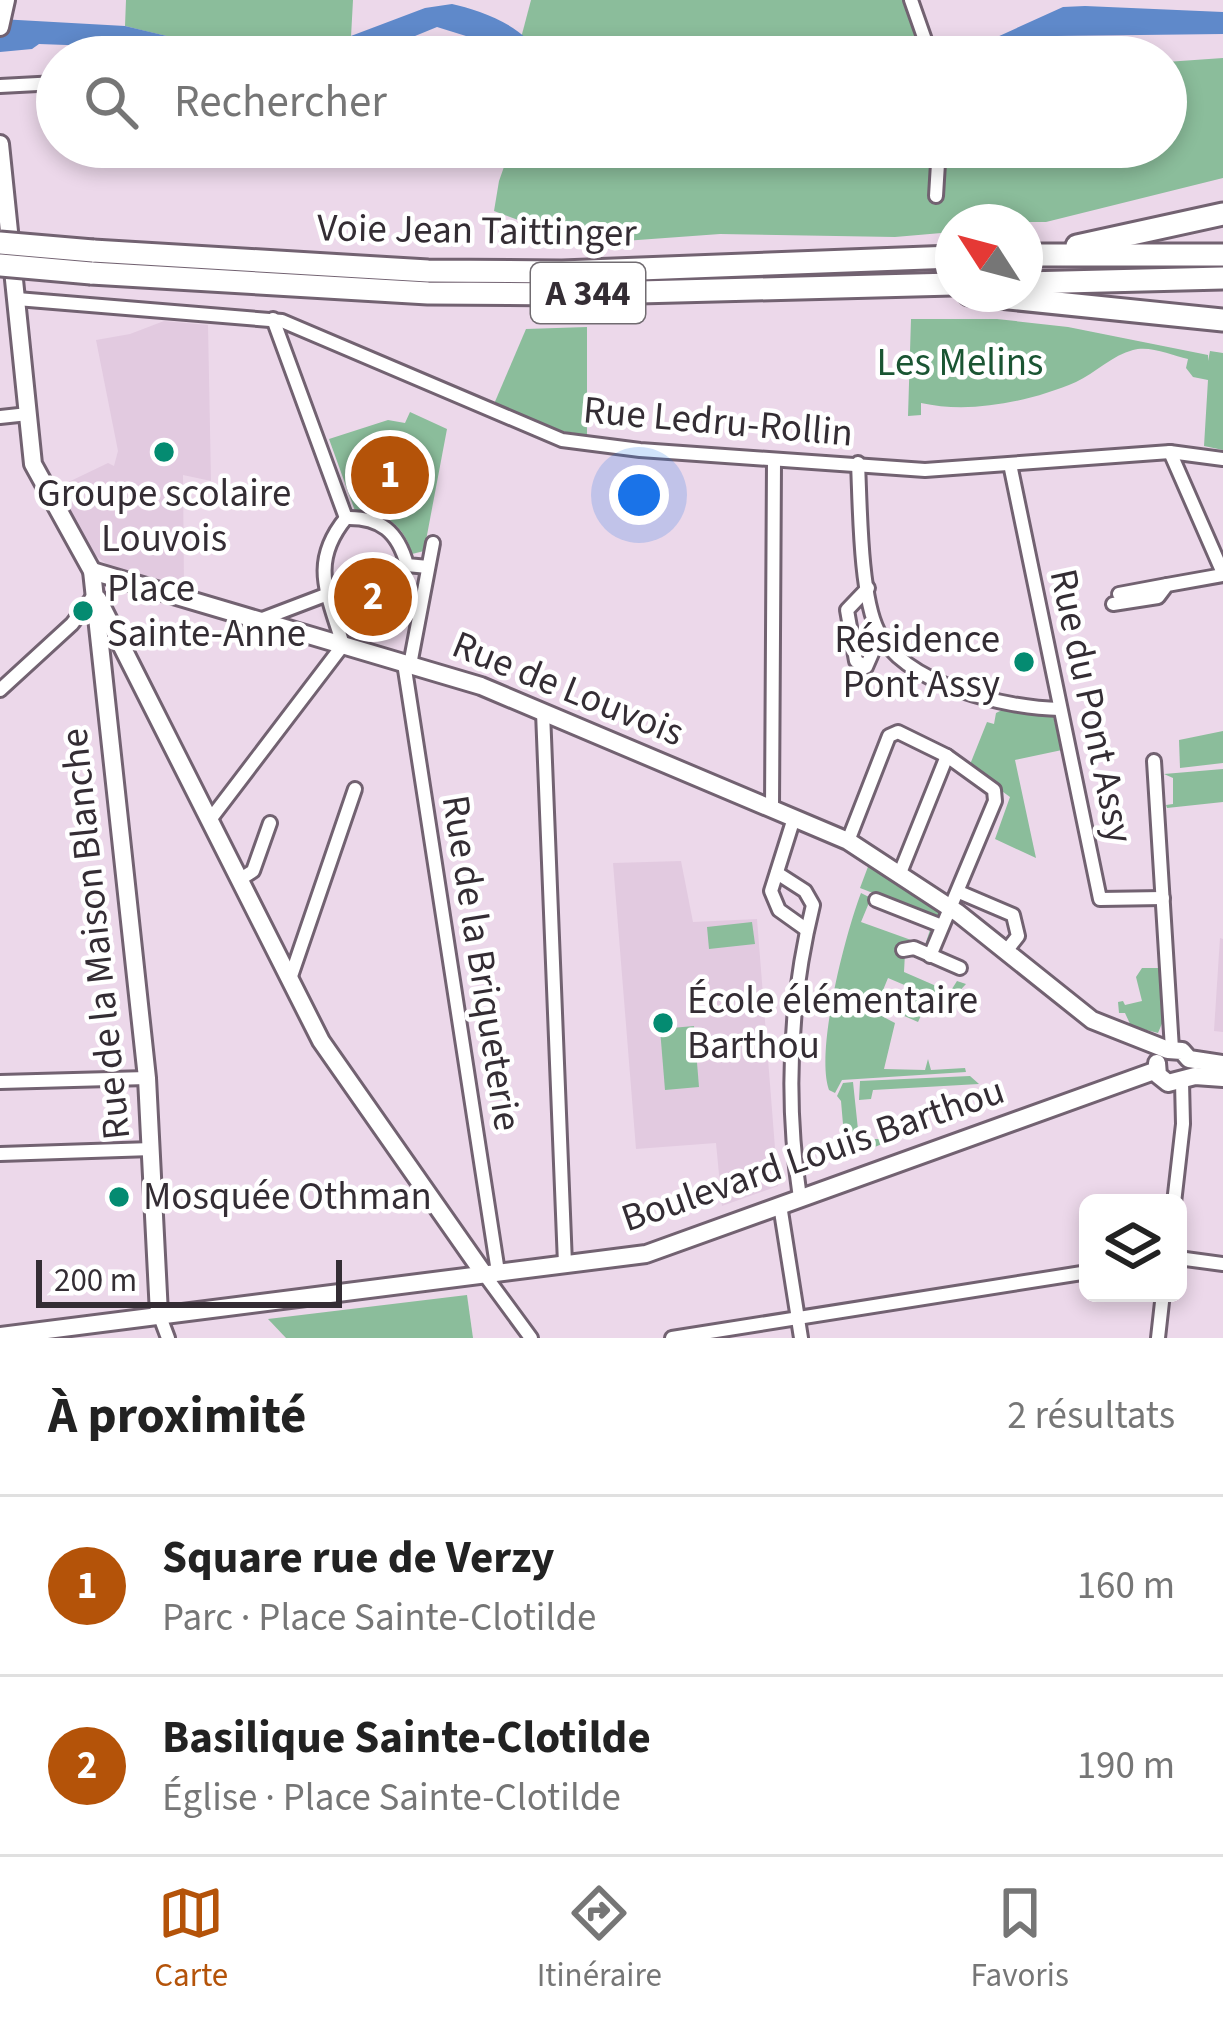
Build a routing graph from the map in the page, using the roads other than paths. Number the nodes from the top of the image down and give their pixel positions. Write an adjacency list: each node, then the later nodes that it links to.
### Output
1 (6, 0): 3 (street)
2 (910, 0): 4 (street)
3 (0, 27)
4 (923, 36)
5 (36, 84): 6 (street)
6 (0, 86)
7 (0, 144): 21 (street)
8 (938, 168): 9 (street)
9 (936, 196)
10 (1223, 214): 12 (highway)
11 (0, 243): 16 (highway, Voie Jean Taittinger / A 344, bridge)
12 (1043, 252)
13 (1043, 254): 14 (highway)
14 (1223, 255)
15 (935, 258): 16 (highway, Voie Jean Taittinger / A 344)
16 (92, 262): 17 (highway, Voie Jean Taittinger / A 344, bridge); 20 (highway, Voie Jean Taittinger / A 344)
17 (0, 265)
18 (1223, 278): 19 (highway)
19 (1043, 283)
20 (935, 287)
21 (16, 299): 23 (street, Rue Ledru-Rollin); 25 (street)
22 (1043, 302): 24 (highway)
23 (273, 319): 29 (street, Rue Ledru-Rollin); 32 (street)
24 (1223, 320)
25 (28, 414): 26 (street); 35 (street)
26 (0, 417)
27 (1170, 452): 28 (street, Rue Ledru-Rollin); 31 (street, Rue Ledru-Rollin); 36 (street)
28 (1223, 459)
29 (775, 462): 30 (street, Rue Ledru-Rollin); 53 (street)
30 (858, 464): 31 (street, Rue Ledru-Rollin); 37 (street)
31 (1010, 464): 48 (street, Rue du Pont Assy)
32 (346, 518): 34 (street); 39 (street)
33 (433, 543): 34 (street, Rue de la Briqueterie)
34 (428, 568): 46 (street, Rue de la Briqueterie)
35 (92, 571): 38 (street, Rue de la Maison Blanche); 41 (street, Rue de Louvois)
36 (1223, 574): 40 (street)
37 (868, 588): 42 (street); 42 (street)
38 (94, 594): 44 (street); 45 (street, Rue de la Maison Blanche); 47 (street)
39 (328, 594): 41 (street); 43 (street)
40 (1116, 599)
41 (256, 621): 43 (street, Rue de Louvois)
42 (880, 635): 48 (street)
43 (343, 645): 46 (street, Rue de Louvois); 55 (street)
44 (123, 652): 45 (street); 55 (street)
45 (100, 658): 76 (street, Rue de la Maison Blanche)
46 (407, 664): 49 (street, Rue de Louvois); 87 (street, Rue de la Briqueterie)
47 (0, 690)
48 (1060, 709): 61 (street, Rue du Pont Assy)
49 (543, 712): 53 (street, Rue de Louvois); 85 (street)
50 (947, 755): 57 (street); 59 (street); 62 (street)
51 (1154, 760): 61 (street)
52 (355, 789): 66 (street)
53 (772, 808): 54 (street, Rue de Louvois)
54 (794, 818): 57 (street, Rue de Louvois); 58 (street)
55 (209, 821): 60 (street)
56 (270, 823): 60 (street)
57 (848, 841): 59 (street, Rue de Louvois)
58 (777, 873): 65 (street); 65 (street)
59 (900, 873): 62 (street, Rue de Louvois)
60 (239, 880): 67 (street)
61 (1162, 898): 73 (street)
62 (954, 899): 64 (street); 69 (street, Rue de Louvois); 69 (street, Rue de Louvois)
63 (876, 900): 64 (street)
64 (942, 926): 70 (street)
65 (807, 930): 82 (street)
66 (300, 947): 67 (street); 72 (street)
67 (274, 950): 72 (street)
68 (903, 950): 70 (street)
69 (1007, 950): 73 (street, Rue de Louvois)
70 (930, 956): 71 (street)
71 (960, 968)
72 (290, 980): 87 (street)
73 (1163, 1058): 75 (street); 75 (street); 82 (street, Boulevard Louis Barthou)
74 (1223, 1064): 75 (street)
75 (1186, 1073): 77 (street); 81 (street)
76 (147, 1078): 78 (street); 79 (street, Rue de la Maison Blanche)
77 (1223, 1078)
78 (0, 1082)
79 (152, 1149): 80 (street); 90 (street, Rue de la Maison Blanche)
80 (0, 1154)
81 (1175, 1194)
82 (800, 1198): 83 (street, Boulevard Louis Barthou)
83 (780, 1205): 85 (street, Boulevard Louis Barthou); 91 (street)
84 (1187, 1259): 86 (street)
85 (566, 1264): 87 (street, Boulevard Louis Barthou)
86 (1223, 1264)
87 (491, 1273): 90 (street, Boulevard Louis Barthou); 95 (street)
88 (1079, 1273): 91 (street)
89 (1162, 1302): 98 (street)
90 (159, 1314): 93 (street, Boulevard Louis Barthou); 94 (street, Rue de la Maison Blanche)
91 (797, 1318): 96 (street); 97 (street)
92 (0, 1323): 93 (street)
93 (0, 1336)
94 (168, 1338)
95 (531, 1338)
96 (672, 1338)
97 (800, 1338)
98 (1158, 1338)

